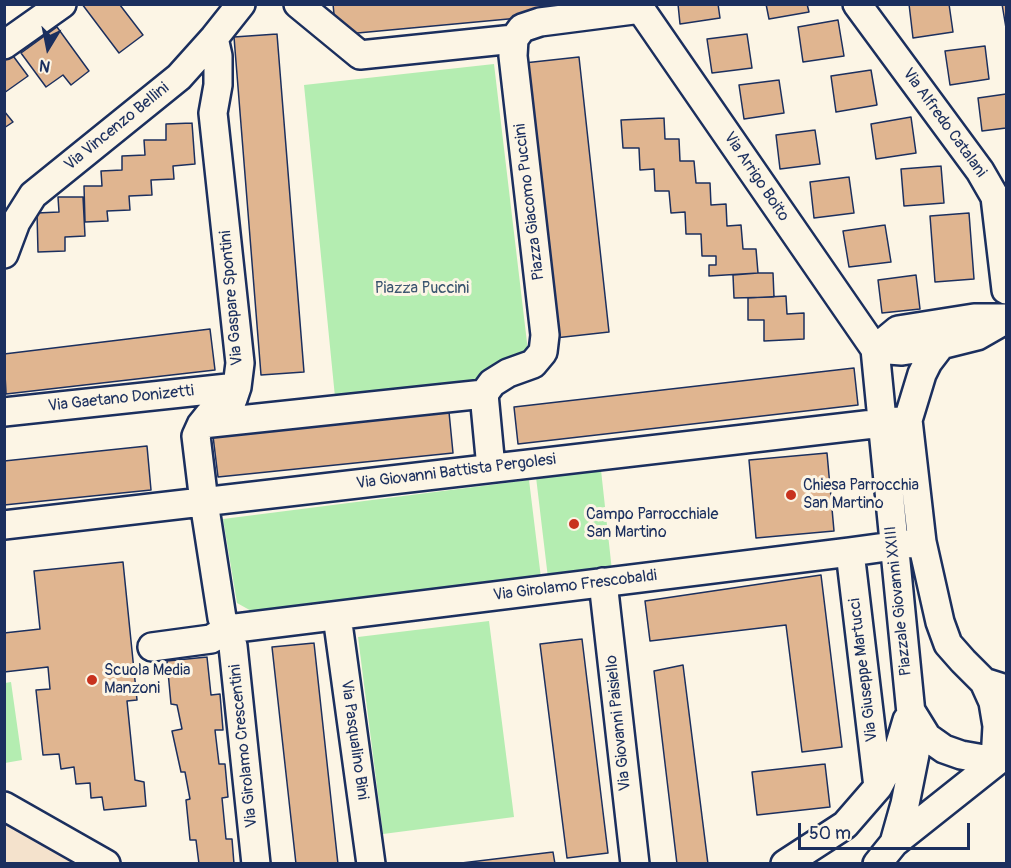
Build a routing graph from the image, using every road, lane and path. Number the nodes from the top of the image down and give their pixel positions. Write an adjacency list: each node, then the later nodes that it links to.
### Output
1 (62, 4): 8 (street)
2 (241, 4): 6 (street, Via Vincenzo Bellini)
3 (298, 4): 7 (street)
4 (857, 4): 11 (street, Via Alfredo Catalani)
5 (639, 7): 7 (street); 16 (street, Via Arrigo Boito)
6 (214, 38): 9 (street, Via Vincenzo Bellini); 10 (street, Via Gaspare Spontini)
7 (514, 39): 18 (street, Piazza Giacomo Puccini)
8 (4, 45)
9 (191, 65): 10 (street, Via Gaspare Spontini); 12 (street, Via Vincenzo Bellini)
10 (213, 113): 17 (street, Via Gaspare Spontini)
11 (993, 170): 13 (street, Via Alfredo Catalani)
12 (4, 254)
13 (1006, 290)
14 (1006, 319): 15 (street); 16 (street)
15 (941, 345): 16 (street); 20 (street, Piazzale Giovanni XXIII)
16 (875, 349): 21 (street, Piazzale Giovanni XXIII)
17 (237, 387): 19 (street, Via Gaetano Donizetti); 22 (street, Via Gaspare Spontini)
18 (484, 394): 22 (street); 23 (street)
19 (4, 412)
20 (908, 420): 21 (street, Via Giovanni Battista Pergolesi); 26 (street, Piazzale Giovanni XXIII)
21 (882, 423): 23 (street, Via Giovanni Battista Pergolesi); 27 (street, Piazzale Giovanni XXIII)
22 (201, 424): 24 (street)
23 (491, 468): 24 (street, Via Giovanni Battista Pergolesi)
24 (204, 502): 25 (street, Via Giovanni Battista Pergolesi); 31 (street)
25 (4, 525)
26 (922, 542): 27 (street, Via Girolamo Frescobaldi); 33 (street, Piazzale Giovanni XXIII)
27 (894, 545): 28 (street, Via Girolamo Frescobaldi); 34 (street, Piazzale Giovanni XXIII)
28 (850, 552): 29 (street, Via Girolamo Frescobaldi); 36 (street, Via Giuseppe Martucci)
29 (603, 582): 30 (street, Via Girolamo Frescobaldi); 42 (street, Via Giovanni Paisiello)
30 (338, 616): 31 (street, Via Girolamo Frescobaldi); 41 (street, Via Pasqualino Bini)
31 (228, 629): 32 (street, Via Girolamo Frescobaldi); 40 (street, Via Girolamo Crescentini)
32 (152, 646)
33 (995, 686): 35 (street, Piazzale Giovanni XXIII)
34 (910, 710): 35 (street, Piazzale Giovanni XXIII); 36 (street); 38 (street, Piazzale Giovanni XXIII)
35 (1001, 758): 38 (street)
36 (878, 787): 43 (street)
37 (12, 811): 39 (street)
38 (894, 843): 44 (street)
39 (106, 864)
40 (256, 864)
41 (371, 864)
42 (635, 864)
43 (785, 864)
44 (877, 864)

